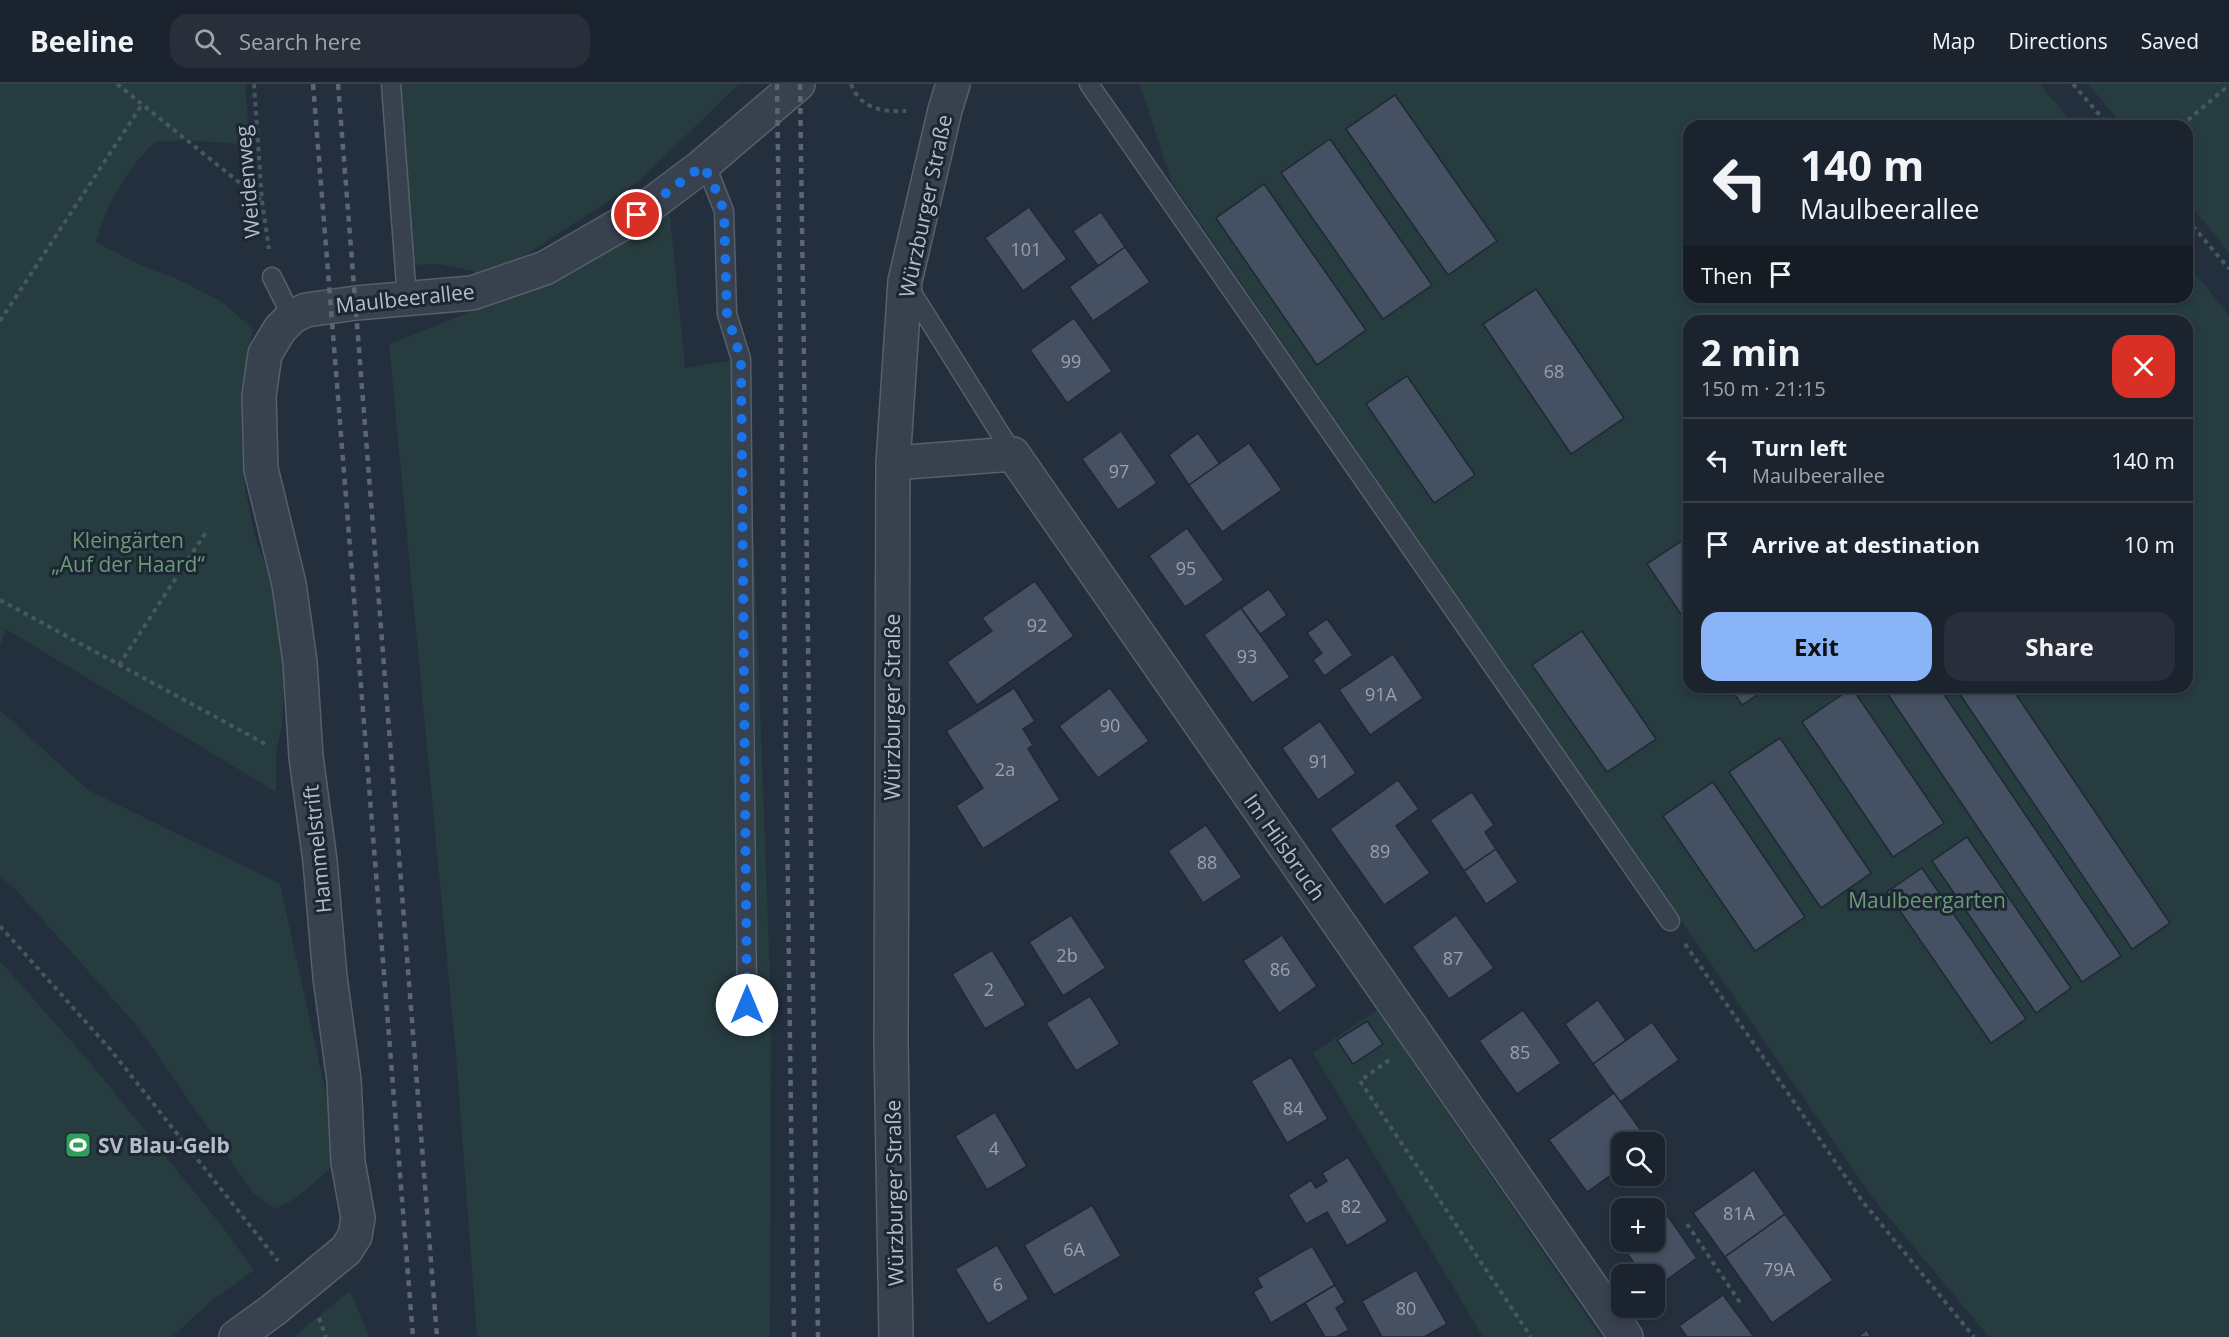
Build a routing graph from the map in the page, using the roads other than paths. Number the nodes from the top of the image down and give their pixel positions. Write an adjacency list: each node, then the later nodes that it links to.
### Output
1 (391, 84): 8 (lane)
2 (798, 84): 5 (street, Maulbeerallee)
3 (1089, 84): 12 (lane)
4 (949, 97): 7 (street, Würzburger Straße)
5 (702, 166): 8 (street, Maulbeerallee); 13 (lane)
6 (272, 277): 9 (lane)
7 (905, 281): 10 (lane); 11 (street, Würzburger Straße)
8 (407, 299): 9 (street, Maulbeerallee)
9 (292, 317): 14 (street, Hammelstrift)
10 (1013, 454): 11 (street); 16 (street, Im Hilsbruch)
11 (893, 464): 15 (street, Würzburger Straße)
12 (1670, 921)
13 (747, 1005)
14 (236, 1337)
15 (896, 1337)
16 (1626, 1337)

